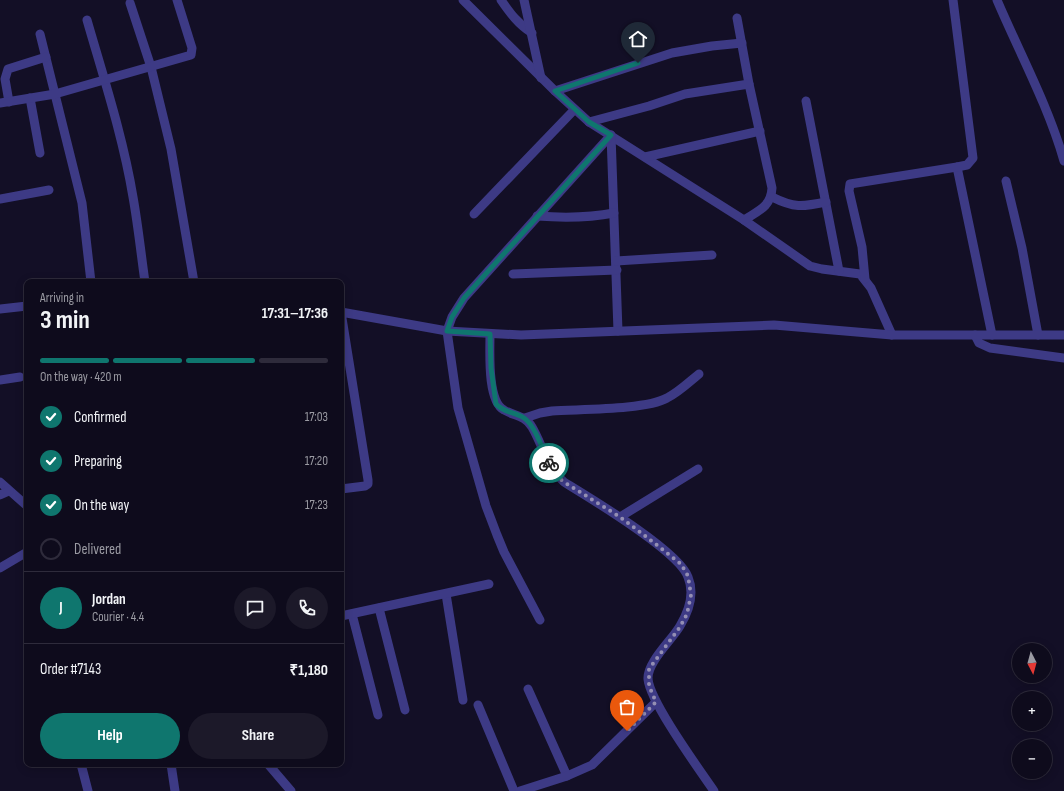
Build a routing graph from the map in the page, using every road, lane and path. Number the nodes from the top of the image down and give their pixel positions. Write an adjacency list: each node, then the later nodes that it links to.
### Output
1 (178, 0): 14 (street)
2 (463, 0): 15 (street)
3 (501, 0): 10 (street)
4 (524, 0): 10 (street)
5 (953, 0): 30 (street)
6 (997, 0): 29 (street)
7 (130, 3): 14 (street)
8 (737, 18): 12 (street)
9 (87, 20): 16 (street)
10 (532, 33): 15 (street)
11 (40, 34): 13 (street)
12 (742, 43): 17 (street); 18 (street)
13 (46, 57): 19 (street); 22 (street)
14 (151, 67): 16 (street); 46 (street)
15 (542, 78): 18 (street)
16 (105, 80): 19 (street); 45 (street)
17 (749, 84): 24 (street); 25 (street)
18 (555, 91): 23 (street)
19 (55, 94): 20 (street); 44 (street)
20 (30, 98): 22 (street); 27 (street)
21 (806, 101): 35 (street)
22 (4, 103)
23 (574, 110): 24 (street); 37 (street)
24 (589, 122): 26 (street)
25 (760, 131): 28 (street); 33 (street)
26 (611, 135): 28 (street); 36 (street); 38 (street)
27 (40, 153)
28 (644, 157): 39 (street)
29 (1064, 161)
30 (957, 168): 47 (street); 57 (street)
31 (1006, 181): 58 (street)
32 (49, 190): 34 (street)
33 (772, 197): 35 (street); 39 (street)
34 (0, 199)
35 (826, 202): 42 (street)
36 (614, 213): 38 (street); 41 (street)
37 (474, 214)
38 (537, 216): 52 (street)
39 (744, 220): 42 (street)
40 (712, 255): 41 (street)
41 (616, 266): 43 (street); 53 (street)
42 (839, 271): 47 (street)
43 (513, 274)
44 (91, 279)
45 (145, 279)
46 (193, 279)
47 (865, 279): 55 (street)
48 (24, 306): 49 (street)
49 (0, 309)
50 (344, 313): 52 (street)
51 (344, 331): 67 (street)
52 (447, 331): 54 (street); 79 (street)
53 (618, 331): 54 (street); 55 (street)
54 (490, 334): 64 (street)
55 (892, 335): 56 (street)
56 (975, 335): 57 (street); 60 (street)
57 (992, 335): 58 (street)
58 (1038, 335): 59 (street)
59 (1064, 335)
60 (1064, 358)
61 (699, 374): 64 (street)
62 (20, 377): 63 (street)
63 (0, 380)
64 (525, 418): 71 (street)
65 (698, 469): 71 (street)
66 (0, 482): 68 (street)
67 (344, 489)
68 (9, 491): 69 (street); 70 (street)
69 (0, 495)
70 (24, 504)
71 (620, 517): 82 (street)
72 (24, 554): 73 (street)
73 (0, 568)
74 (489, 584): 75 (street)
75 (446, 594): 76 (street); 81 (street)
76 (380, 608): 77 (street); 84 (street)
77 (352, 614): 78 (street); 85 (street)
78 (344, 615)
79 (540, 620)
80 (528, 689): 89 (street)
81 (463, 700)
82 (656, 702): 89 (street); 95 (street)
83 (478, 705): 93 (street)
84 (405, 710)
85 (378, 715)
86 (82, 767): 90 (street)
87 (172, 767): 91 (street)
88 (271, 767): 92 (street)
89 (567, 776): 94 (street)
90 (88, 791)
91 (176, 791)
92 (291, 791)
93 (514, 791)
94 (520, 791)
95 (714, 791)

